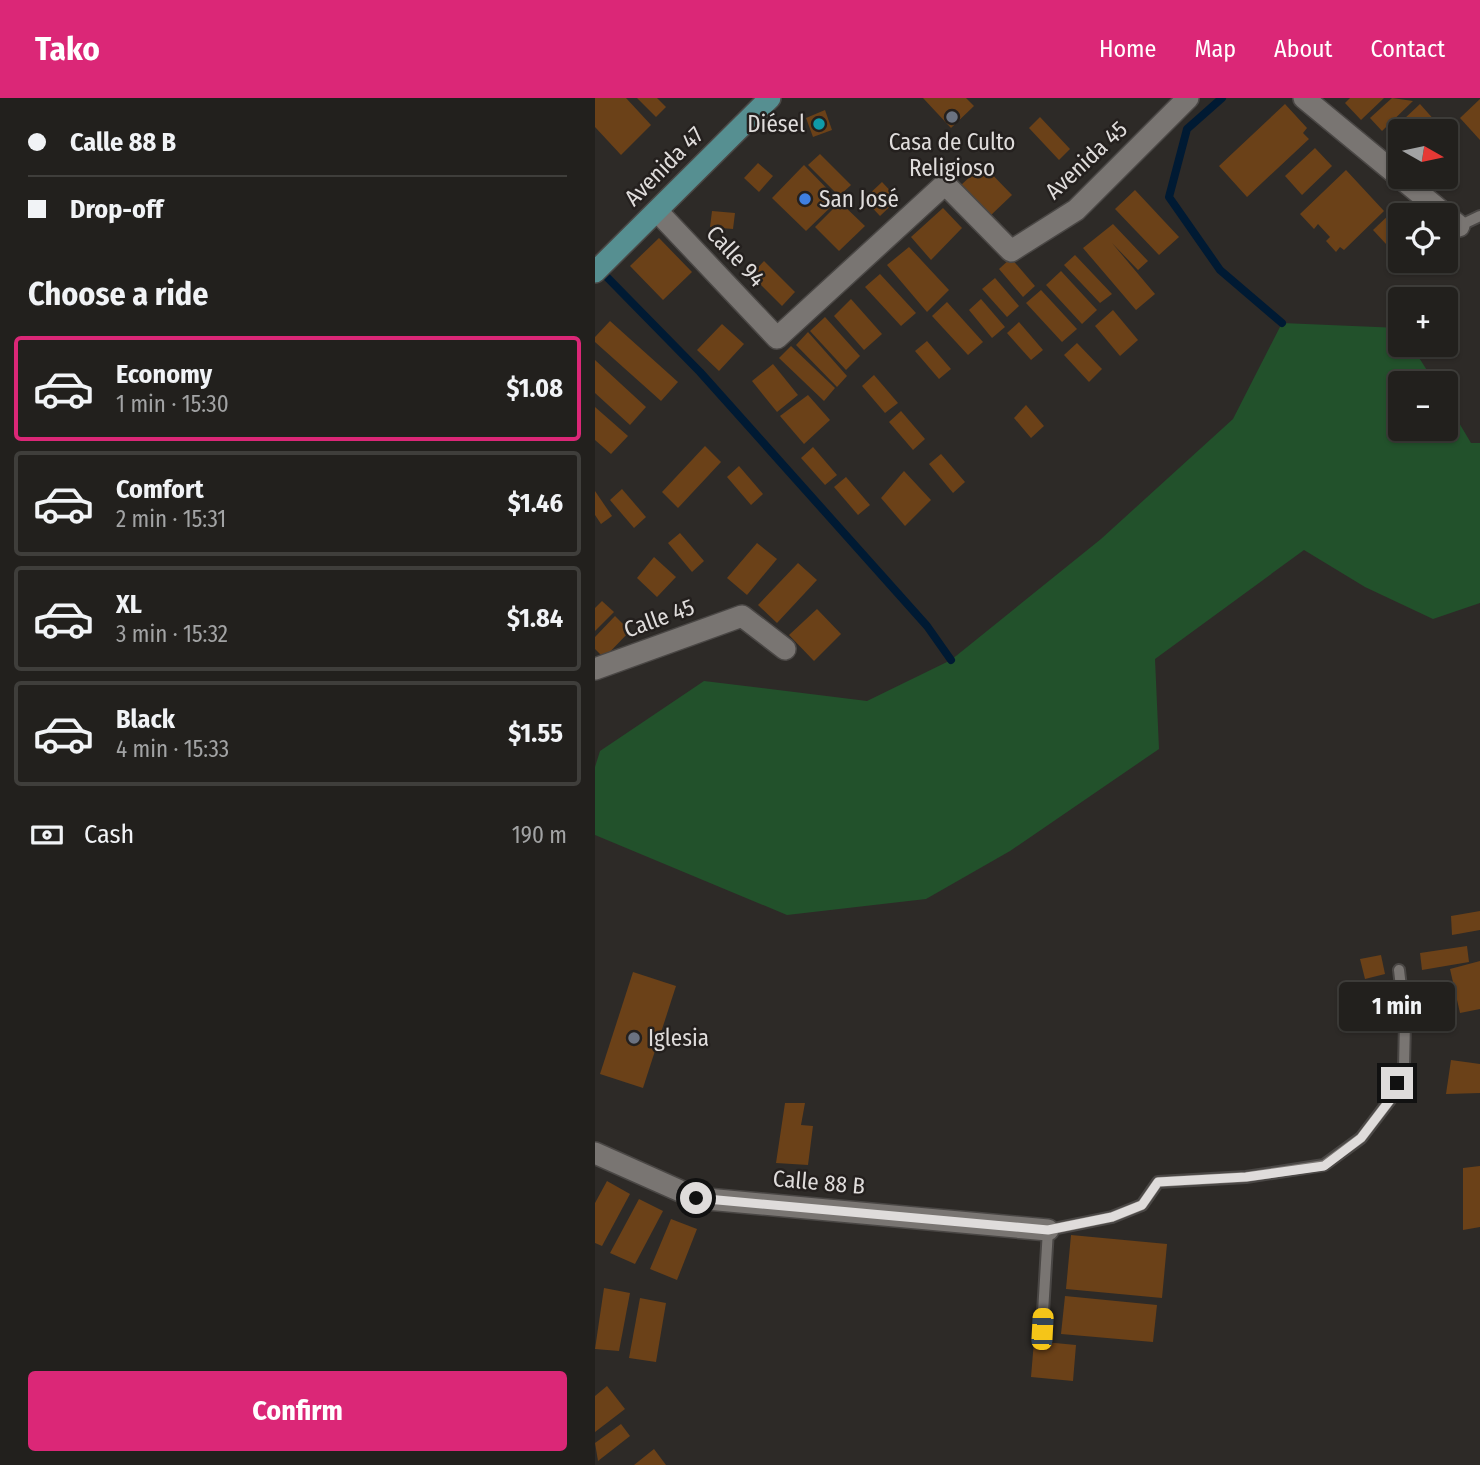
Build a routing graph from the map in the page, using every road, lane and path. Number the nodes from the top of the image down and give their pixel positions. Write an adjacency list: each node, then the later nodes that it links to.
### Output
1 (770, 98): 4 (main road, Avenida 47)
2 (1188, 98): 8 (street, Avenida 45)
3 (1304, 98): 6 (street)
4 (657, 211): 7 (main road, Avenida 47); 8 (street, Calle 94)
5 (1480, 216): 6 (lane)
6 (1459, 226)
7 (600, 267)
8 (777, 338)
9 (785, 649): 10 (street, Calle 45)
10 (595, 669)
11 (1399, 970): 13 (lane)
12 (595, 1153): 13 (street, Calle 88 B)
13 (1048, 1230): 14 (lane)
14 (1042, 1329)

